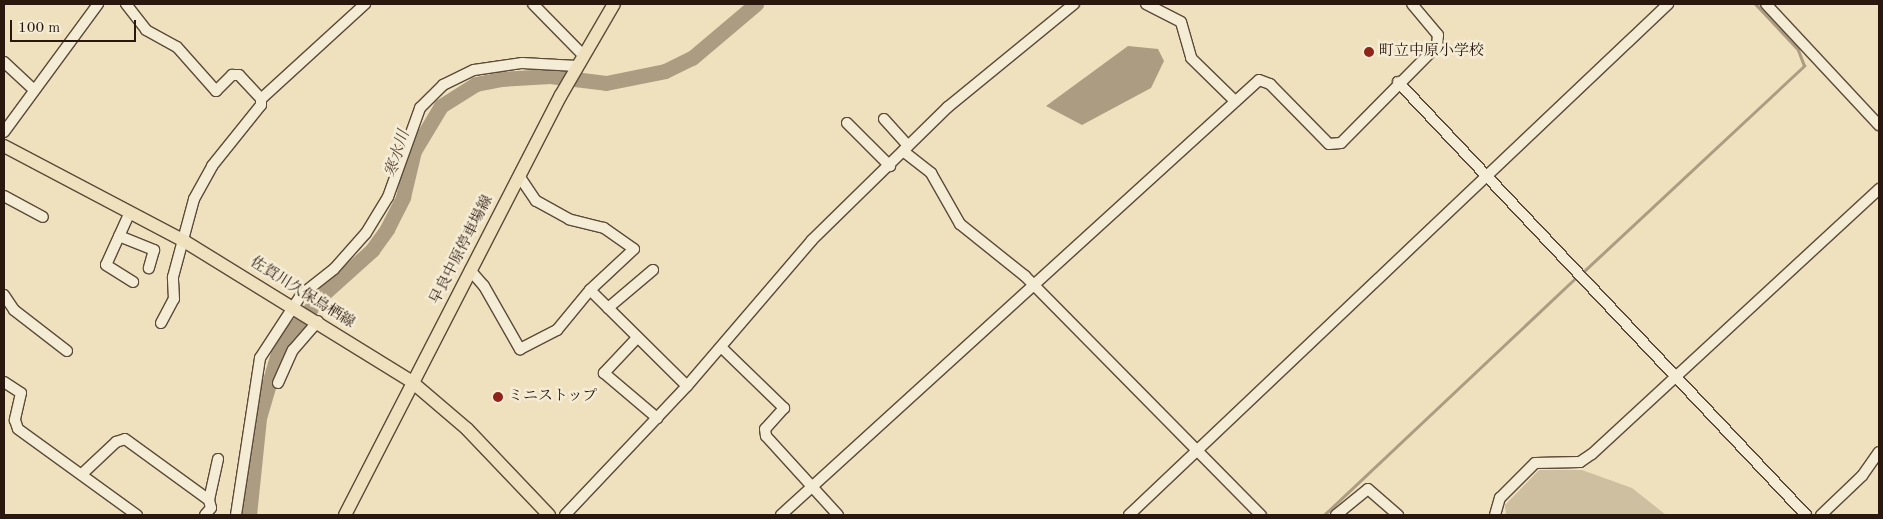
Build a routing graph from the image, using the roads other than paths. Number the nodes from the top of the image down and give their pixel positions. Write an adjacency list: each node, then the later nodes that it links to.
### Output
1 (98, 4): 14 (street)
2 (126, 4): 15 (street)
3 (365, 4): 15 (street)
4 (532, 4): 11 (street)
5 (614, 4): 11 (main road, 早良中原停車場線)
6 (1074, 4): 22 (street)
7 (1146, 4): 16 (street)
8 (1412, 4): 13 (street)
9 (1668, 4): 24 (street)
10 (1766, 4): 19 (street)
11 (580, 61): 25 (main road, 早良中原停車場線); 39 (street)
12 (4, 62): 14 (street)
13 (1398, 82): 16 (street); 24 (street)
14 (34, 90): 20 (street)
15 (261, 99): 31 (street)
16 (1235, 101): 36 (street)
17 (884, 119): 22 (street)
18 (847, 123): 23 (street)
19 (1879, 125)
20 (4, 132)
21 (4, 146): 28 (main road, 佐賀川久保鳥栖線)
22 (906, 149): 23 (street); 36 (street)
23 (890, 166): 44 (street)
24 (1487, 174): 46 (street); 52 (street)
25 (518, 176): 33 (main road, 早良中原停車場線); 37 (street)
26 (1879, 189): 46 (street)
27 (4, 196): 29 (street)
28 (130, 212): 30 (street); 31 (main road, 佐賀川久保鳥栖線)
29 (43, 217)
30 (119, 236): 32 (street); 35 (street)
31 (184, 241): 39 (main road, 佐賀川久保鳥栖線); 42 (street)
32 (149, 268)
33 (470, 270): 37 (street); 48 (main road, 早良中原停車場線)
34 (653, 270): 40 (street)
35 (133, 282)
36 (1032, 283): 52 (street); 56 (street)
37 (590, 290): 40 (street)
38 (4, 295): 45 (street)
39 (293, 305): 41 (main road, 佐賀川久保鳥栖線); 60 (street)
40 (608, 308): 43 (street)
41 (318, 321): 48 (main road, 佐賀川久保鳥栖線); 49 (street)
42 (161, 323)
43 (636, 339): 50 (street); 51 (street)
44 (722, 347): 50 (street); 56 (street)
45 (67, 351)
46 (1677, 378): 70 (street); 71 (street)
47 (4, 382): 55 (street)
48 (412, 382): 61 (main road, 早良中原停車場線); 62 (main road, 佐賀川久保鳥栖線)
49 (278, 383)
50 (687, 386): 51 (street)
51 (657, 418): 63 (street)
52 (1198, 450): 66 (street); 67 (street)
53 (1879, 452): 72 (street)
54 (218, 460): 57 (street)
55 (82, 474): 57 (street); 58 (street)
56 (812, 487): 64 (street); 65 (street)
57 (209, 500): 59 (street)
58 (137, 515)
59 (205, 515)
60 (236, 515)
61 (345, 515)
62 (549, 515)
63 (565, 515)
64 (781, 515)
65 (838, 515)
66 (1128, 515)
67 (1261, 515)
68 (1336, 515): 69 (street)
69 (1398, 515)
70 (1495, 515)
71 (1806, 515)
72 (1821, 515)

